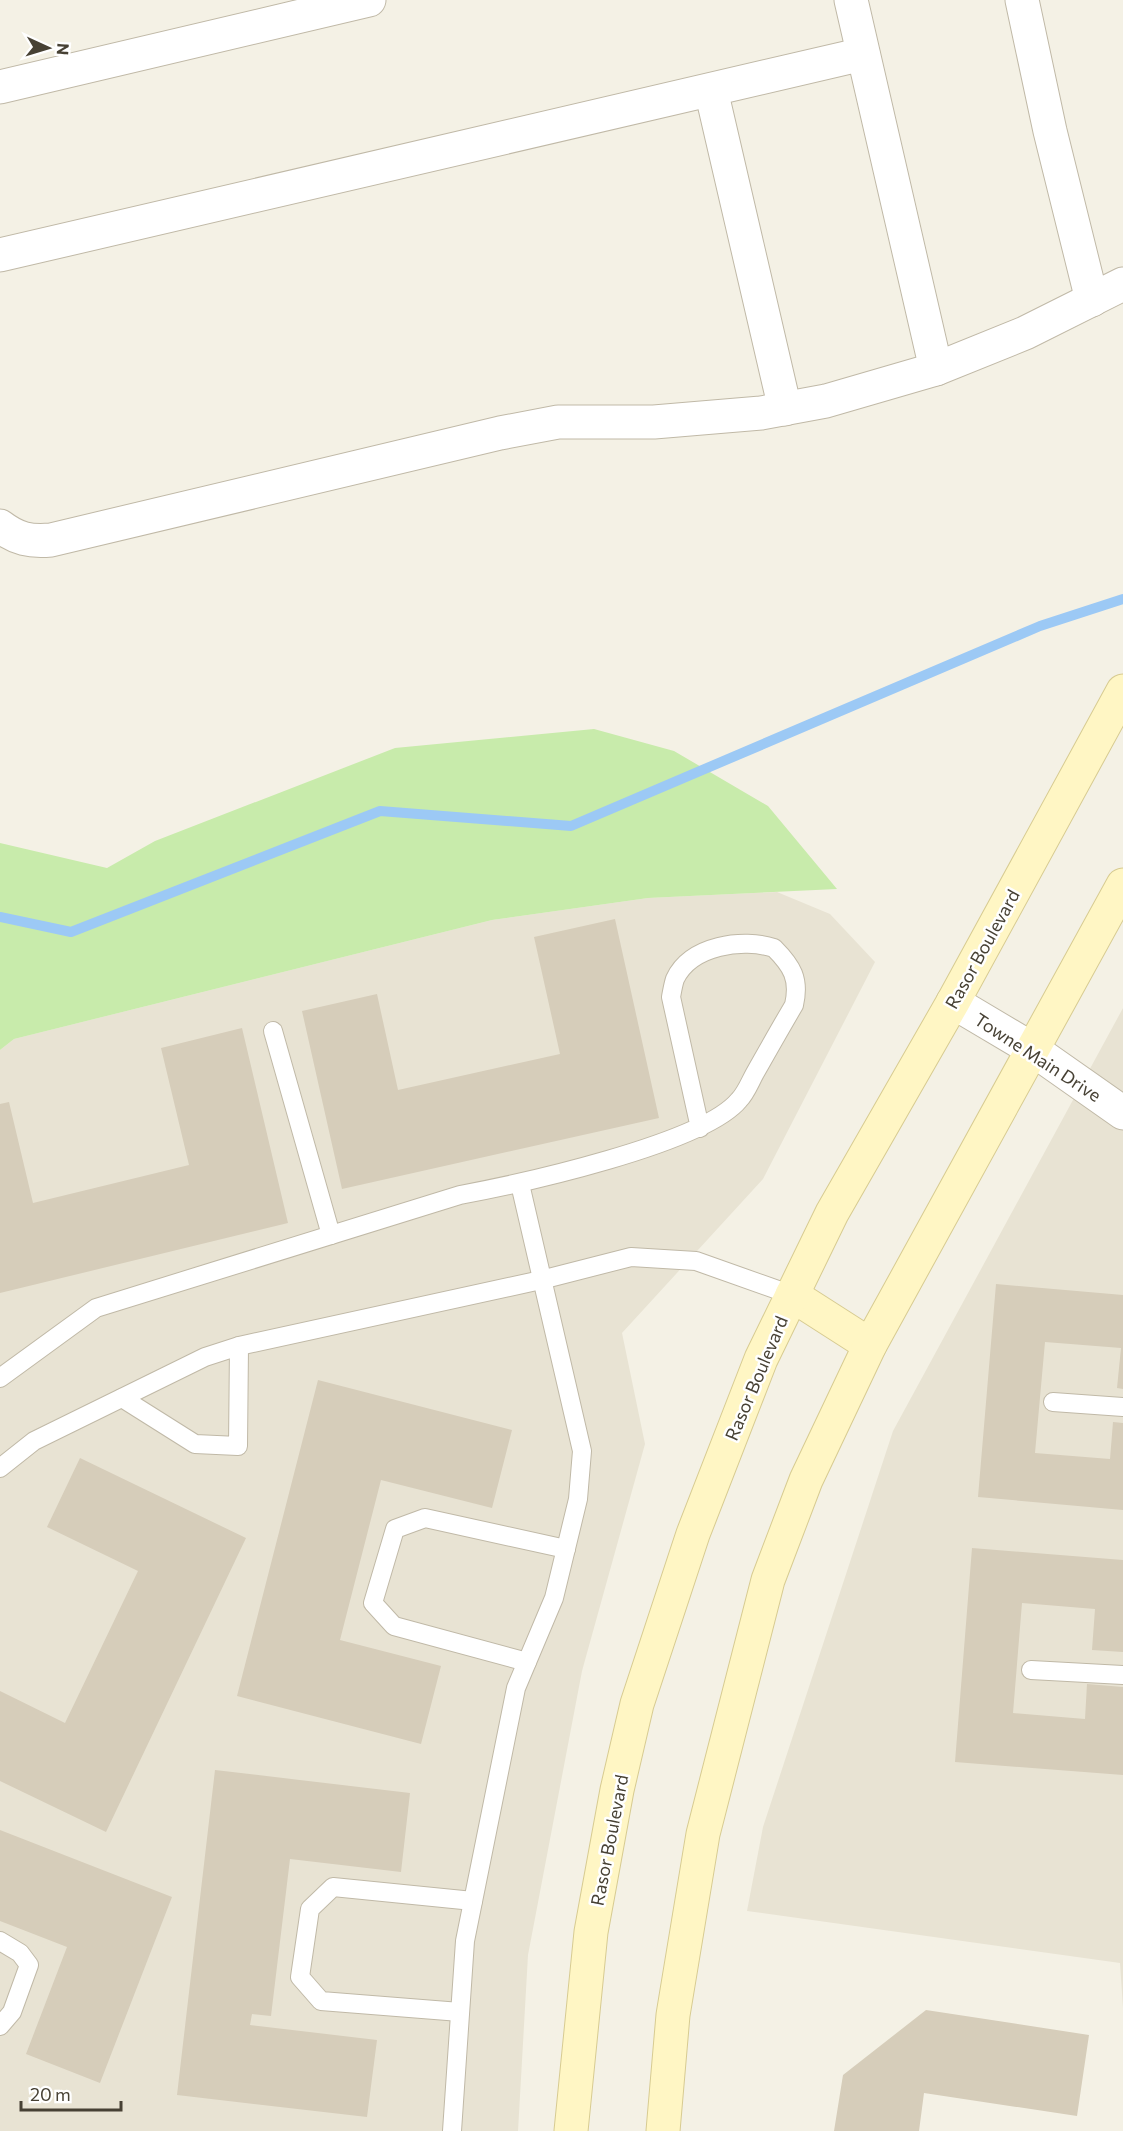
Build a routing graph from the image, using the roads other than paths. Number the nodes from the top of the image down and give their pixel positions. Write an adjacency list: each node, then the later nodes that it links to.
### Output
1 (369, 0): 5 (street)
2 (851, 0): 4 (street)
3 (1022, 0): 9 (street)
4 (863, 54): 6 (street); 10 (street)
5 (0, 87)
6 (711, 90): 7 (street); 11 (street)
7 (0, 255)
8 (1123, 284): 9 (street)
9 (1092, 300): 10 (street)
10 (936, 369): 11 (street)
11 (785, 409): 12 (street)
12 (0, 526)
13 (1123, 691): 15 (main road, Rasor Boulevard)
14 (1123, 885): 17 (main road)
15 (953, 1002): 17 (street, Towne Main Drive); 23 (main road, Rasor Boulevard)
16 (273, 1032): 21 (lane)
17 (1032, 1049): 18 (street, Towne Main Drive); 24 (main road)
18 (1123, 1113)
19 (700, 1128): 19 (lane); 20 (lane)
20 (520, 1184): 21 (lane); 22 (lane)
21 (331, 1235): 26 (lane)
22 (541, 1280): 23 (lane); 25 (lane); 31 (lane)
23 (792, 1294): 24 (main road); 40 (main road, Rasor Boulevard)
24 (870, 1345): 41 (main road)
25 (239, 1346): 27 (lane); 27 (lane)
26 (0, 1378)
27 (122, 1398): 30 (lane)
28 (1053, 1402): 29 (lane)
29 (1123, 1407)
30 (0, 1468)
31 (566, 1549): 32 (lane); 32 (lane)
32 (527, 1662): 35 (lane)
33 (1031, 1670): 34 (lane)
34 (1123, 1675)
35 (473, 1901): 37 (lane); 37 (lane)
36 (0, 1941): 38 (lane)
37 (460, 2012): 39 (lane)
38 (0, 2026)
39 (452, 2131)
40 (571, 2131)
41 (663, 2131)

